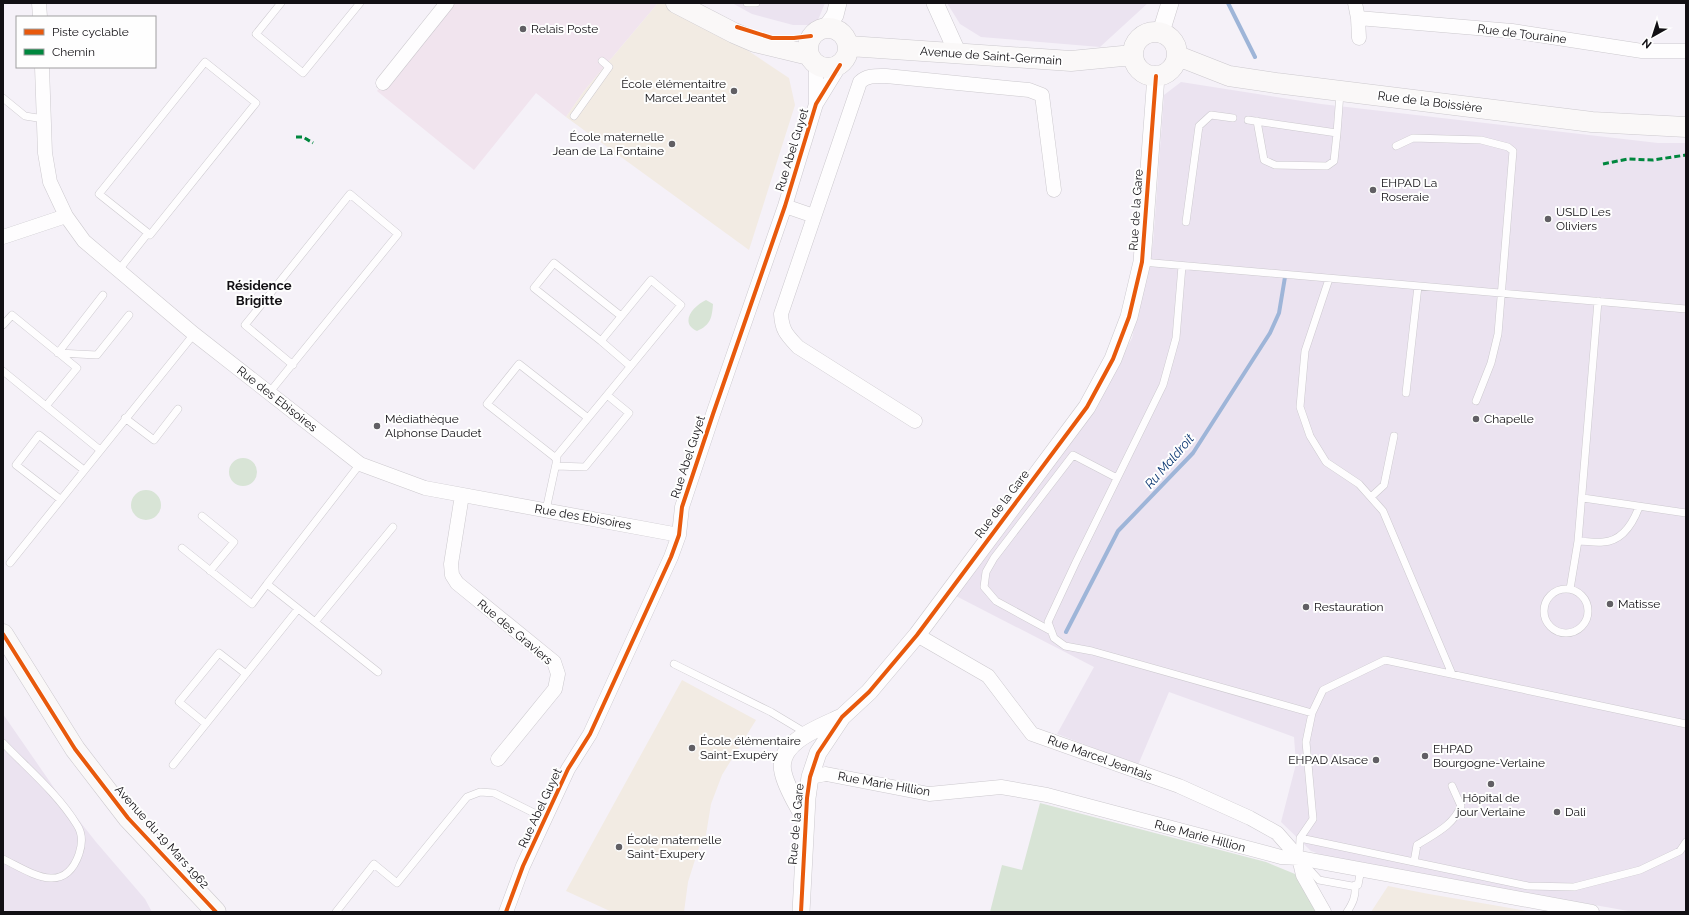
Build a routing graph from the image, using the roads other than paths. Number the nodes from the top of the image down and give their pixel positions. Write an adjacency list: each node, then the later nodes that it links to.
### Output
1 (39, 3): 12 (street)
2 (281, 3): 3 (lane)
3 (360, 3)
4 (447, 3): 25 (street)
5 (676, 3): 15 (main road, Avenue de Saint-Germain)
6 (701, 3): 15 (main road, Avenue de Saint-Germain)
7 (747, 3): 8 (lane)
8 (756, 3)
9 (935, 3): 18 (street)
10 (1170, 3): 14 (street)
11 (1355, 3): 13 (street)
12 (40, 16)
13 (1358, 18): 16 (street); 17 (street, Rue de Touraine)
14 (1161, 32): 19 (main road); 20 (main road)
15 (828, 35): 18 (main road, Avenue de Saint-Germain); 22 (main road); 28 (street, Rue Abel Guyet)
16 (1359, 38)
17 (1686, 51)
18 (958, 54): 19 (main road, Avenue de Saint-Germain)
19 (1133, 55): 24 (main road)
20 (1178, 56): 24 (main road); 26 (main road, Rue de la Boissière)
21 (602, 62): 29 (lane)
22 (840, 65): 28 (street, Rue Abel Guyet)
23 (42, 68): 31 (street, Rue des Ebisoires)
24 (1156, 76): 44 (street, Rue de la Gare)
25 (383, 83)
26 (1340, 91): 34 (main road, Rue de la Boissière); 35 (lane)
27 (3, 98): 31 (lane)
28 (816, 104): 38 (street, Rue Abel Guyet)
29 (574, 116)
30 (1233, 118): 41 (lane)
31 (44, 119): 39 (street, Rue des Ebisoires)
32 (1248, 120): 33 (lane)
33 (1257, 121): 35 (lane); 35 (lane)
34 (1686, 127)
35 (1337, 133)
36 (1396, 146): 49 (lane)
37 (1054, 190): 40 (street)
38 (785, 206): 40 (street); 87 (street, Rue Abel Guyet)
39 (66, 216): 43 (street); 46 (street, Rue des Ebisoires)
40 (814, 216): 70 (street)
41 (1186, 222)
42 (148, 233): 42 (lane); 46 (lane)
43 (3, 237)
44 (1142, 262): 45 (lane); 98 (street, Rue de la Gare)
45 (1182, 266): 47 (lane); 77 (lane)
46 (118, 271): 56 (street, Rue des Ebisoires)
47 (1329, 279): 48 (lane); 79 (lane)
48 (1418, 286): 49 (lane); 63 (lane)
49 (1501, 293): 51 (lane); 65 (lane)
50 (103, 295): 58 (lane)
51 (1598, 301): 52 (lane); 80 (lane)
52 (1686, 309)
53 (129, 315): 58 (lane)
54 (621, 316): 57 (lane); 57 (lane); 60 (lane)
55 (3, 325): 58 (lane)
56 (194, 334): 62 (street, Rue des Ebisoires); 68 (lane)
57 (600, 341): 60 (lane)
58 (58, 352): 66 (lane)
59 (293, 364): 59 (lane); 62 (lane)
60 (630, 366): 64 (lane)
61 (3, 371): 66 (lane)
62 (269, 393): 74 (street, Rue des Ebisoires)
63 (1406, 393)
64 (607, 395): 69 (lane); 75 (lane)
65 (1476, 401)
66 (46, 406): 72 (lane)
67 (178, 410): 68 (lane)
68 (125, 418): 72 (lane)
69 (588, 418): 73 (lane); 73 (lane)
70 (915, 421)
71 (1394, 436): 79 (lane)
72 (100, 450): 76 (lane)
73 (555, 458): 75 (lane)
74 (360, 464): 78 (street, Rue des Ebisoires); 92 (lane)
75 (556, 466): 83 (lane)
76 (84, 470): 81 (lane); 81 (lane)
77 (1117, 478): 96 (lane); 96 (lane)
78 (462, 495): 83 (street, Rue des Ebisoires); 110 (street, Rue des Graviers)
79 (1371, 497): 102 (lane)
80 (1582, 498): 82 (lane); 88 (lane)
81 (60, 499): 90 (lane)
82 (1639, 507): 84 (lane); 88 (lane)
83 (546, 510): 87 (street, Rue des Ebisoires)
84 (1686, 513)
85 (202, 516): 91 (lane)
86 (393, 527): 95 (lane)
87 (679, 535): 115 (street, Rue Abel Guyet)
88 (1578, 540): 93 (lane)
89 (182, 548): 91 (lane)
90 (10, 563)
91 (210, 571): 92 (lane)
92 (267, 584): 94 (lane)
93 (1570, 589): 93 (lane)
94 (298, 609): 95 (lane); 101 (lane)
95 (315, 622): 100 (lane)
96 (1051, 631): 103 (lane)
97 (3, 634): 124 (main road, Avenue du 19 Mars 1962)
98 (916, 635): 104 (street, Rue de la Gare); 119 (street, Rue Marcel Jeantais)
99 (674, 664): 107 (lane)
100 (378, 672)
101 (246, 674): 105 (lane); 105 (lane)
102 (1452, 674): 103 (lane); 106 (lane)
103 (1312, 712): 117 (lane)
104 (842, 717): 107 (street, Rue de la Gare); 109 (street, Rue de la Gare)
105 (206, 724): 111 (lane)
106 (1686, 724)
107 (808, 734): 109 (street); 114 (street, Rue de la Gare)
108 (3, 743): 120 (lane)
109 (823, 745): 112 (street, Rue de la Gare)
110 (498, 759)
111 (173, 765)
112 (810, 777): 114 (street, Rue de la Gare); 116 (street, Rue de la Gare); 119 (street, Rue Marie Hillion)
113 (1452, 786): 121 (lane)
114 (790, 789): 116 (street, Rue de la Gare)
115 (546, 819): 125 (lane); 126 (street, Rue Abel Guyet)
116 (805, 820): 127 (street, Rue de la Gare)
117 (1300, 838): 119 (lane); 121 (lane)
118 (1686, 842): 121 (lane)
119 (1299, 858): 122 (street, Rue Marie Hillion); 123 (lane); 128 (street)
120 (3, 859)
121 (1414, 862)
122 (1361, 869): 123 (lane); 130 (street, Rue Marie Hillion)
123 (1355, 885): 129 (lane)
124 (216, 912)
125 (336, 912)
126 (506, 912)
127 (801, 912)
128 (1324, 912)
129 (1347, 912)
130 (1592, 912)

